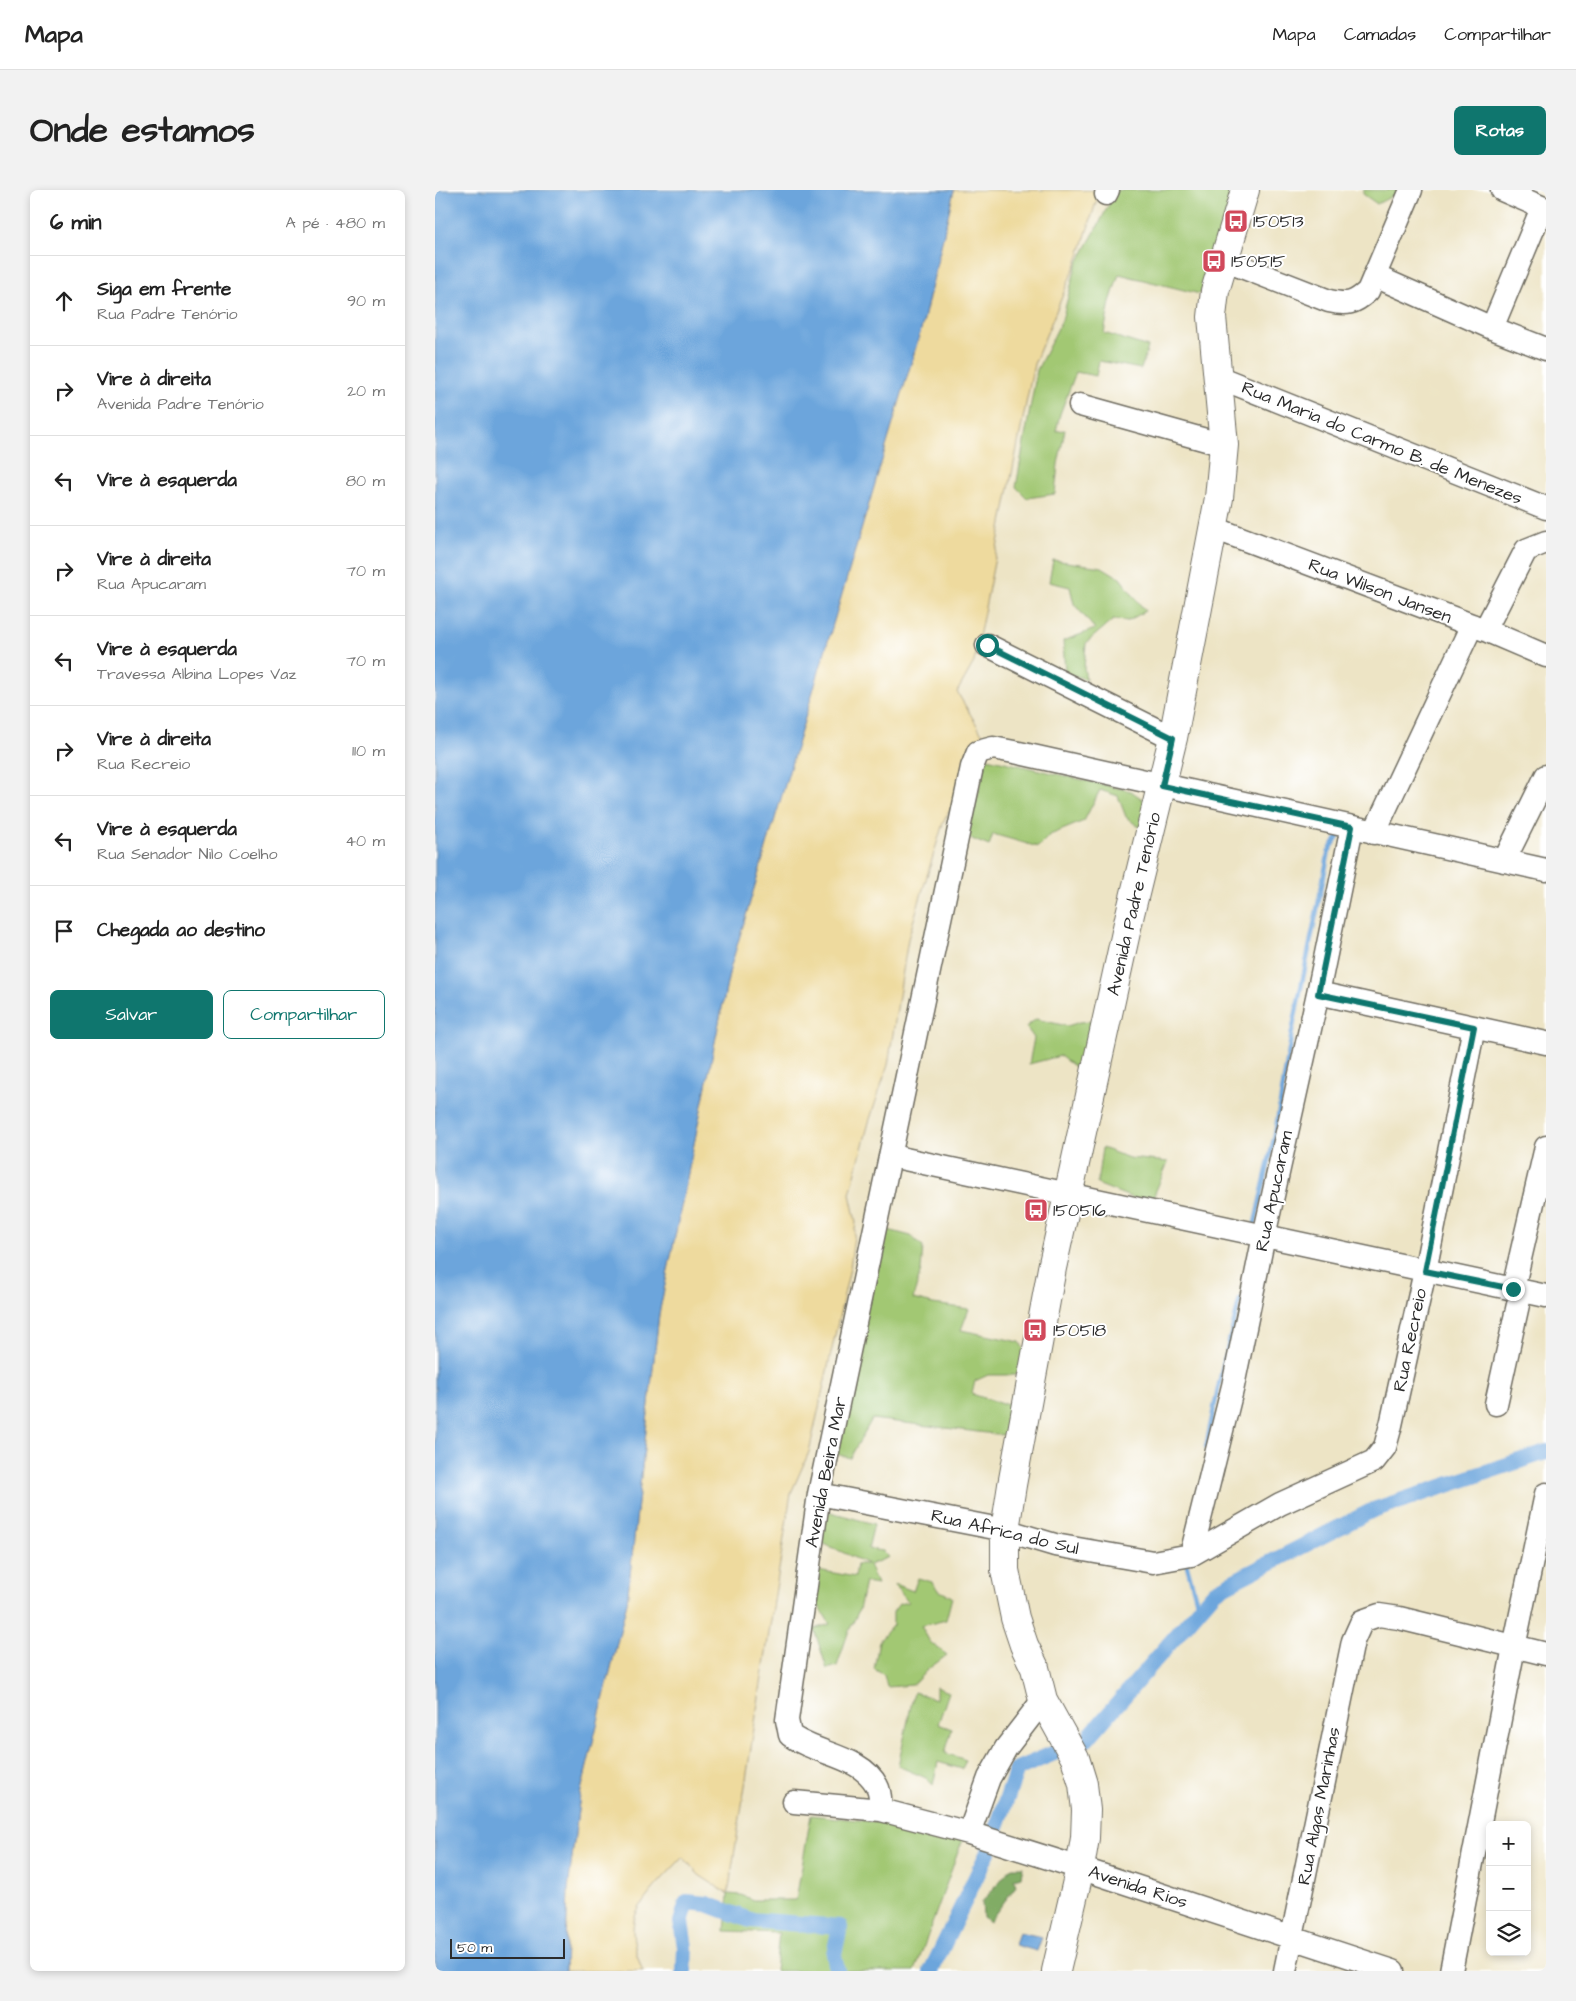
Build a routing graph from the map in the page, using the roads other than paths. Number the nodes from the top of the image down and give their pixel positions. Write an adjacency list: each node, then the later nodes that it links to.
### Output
1 (1245, 190): 5 (main road, Avenida Padre Tenório)
2 (1411, 190): 6 (street)
3 (1502, 190): 4 (street)
4 (1544, 208): 7 (street)
5 (1224, 260): 6 (street); 9 (main road, Avenida Padre Tenório)
6 (1375, 276): 7 (street)
7 (1492, 328): 8 (street)
8 (1546, 349)
9 (1218, 377): 11 (main road, Avenida Padre Tenório); 12 (street, Rua Maria do Carmo B. de Menezes)
10 (1080, 405): 11 (street)
11 (1224, 445): 13 (main road, Avenida Padre Tenório)
12 (1546, 508)
13 (1214, 528): 15 (street, Rua Wilson Jansen); 18 (main road, Avenida Padre Tenório)
14 (1546, 542): 15 (street)
15 (1479, 628): 17 (street, Rua Wilson Jansen); 22 (street)
16 (987, 645): 18 (street)
17 (1546, 656)
18 (1173, 738): 20 (main road, Avenida Padre Tenório)
19 (1546, 776): 23 (street)
20 (1162, 786): 21 (street); 29 (street, Avenida Beira Mar); 30 (main road, Avenida Padre Tenório)
21 (1352, 827): 22 (street); 25 (street, Rua Apucaram)
22 (1374, 833): 23 (street)
23 (1504, 861): 24 (street)
24 (1546, 870)
25 (1318, 994): 26 (street); 31 (street, Rua Apucaram)
26 (1474, 1027): 27 (street); 32 (street, Rua Recreio)
27 (1546, 1043)
28 (1546, 1147): 33 (street)
29 (891, 1156): 30 (street); 37 (street, Avenida Beira Mar)
30 (1069, 1193): 31 (street); 39 (main road, Avenida Padre Tenório)
31 (1264, 1236): 32 (street); 40 (street, Rua Apucaram)
32 (1425, 1271): 33 (street); 36 (street, Rua Recreio)
33 (1517, 1290): 34 (street); 35 (street)
34 (1546, 1296)
35 (1496, 1404)
36 (1385, 1447): 40 (street, Rua Africa do Sul)
37 (819, 1494): 39 (street, Rua Africa do Sul); 45 (street, Avenida Beira Mar)
38 (1546, 1494): 41 (street)
39 (1005, 1530): 40 (street, Rua Africa do Sul); 43 (main road, Avenida Padre Tenório)
40 (1191, 1555)
41 (1514, 1646): 42 (street); 48 (street, Rua Algas Marinhas); 52 (street)
42 (1546, 1654)
43 (1043, 1700): 46 (street); 47 (main road, Avenida Padre Tenório)
44 (794, 1802): 45 (street, Avenida Rios)
45 (881, 1810): 46 (street, Avenida Rios)
46 (974, 1835): 47 (street, Avenida Rios)
47 (1080, 1868): 48 (street, Avenida Rios); 49 (main road, Avenida Padre Tenório)
48 (1293, 1938): 50 (street, Rua Algas Marinhas); 51 (street, Avenida Rios)
49 (1056, 1971)
50 (1285, 1971)
51 (1393, 1971)
52 (1451, 1971)

